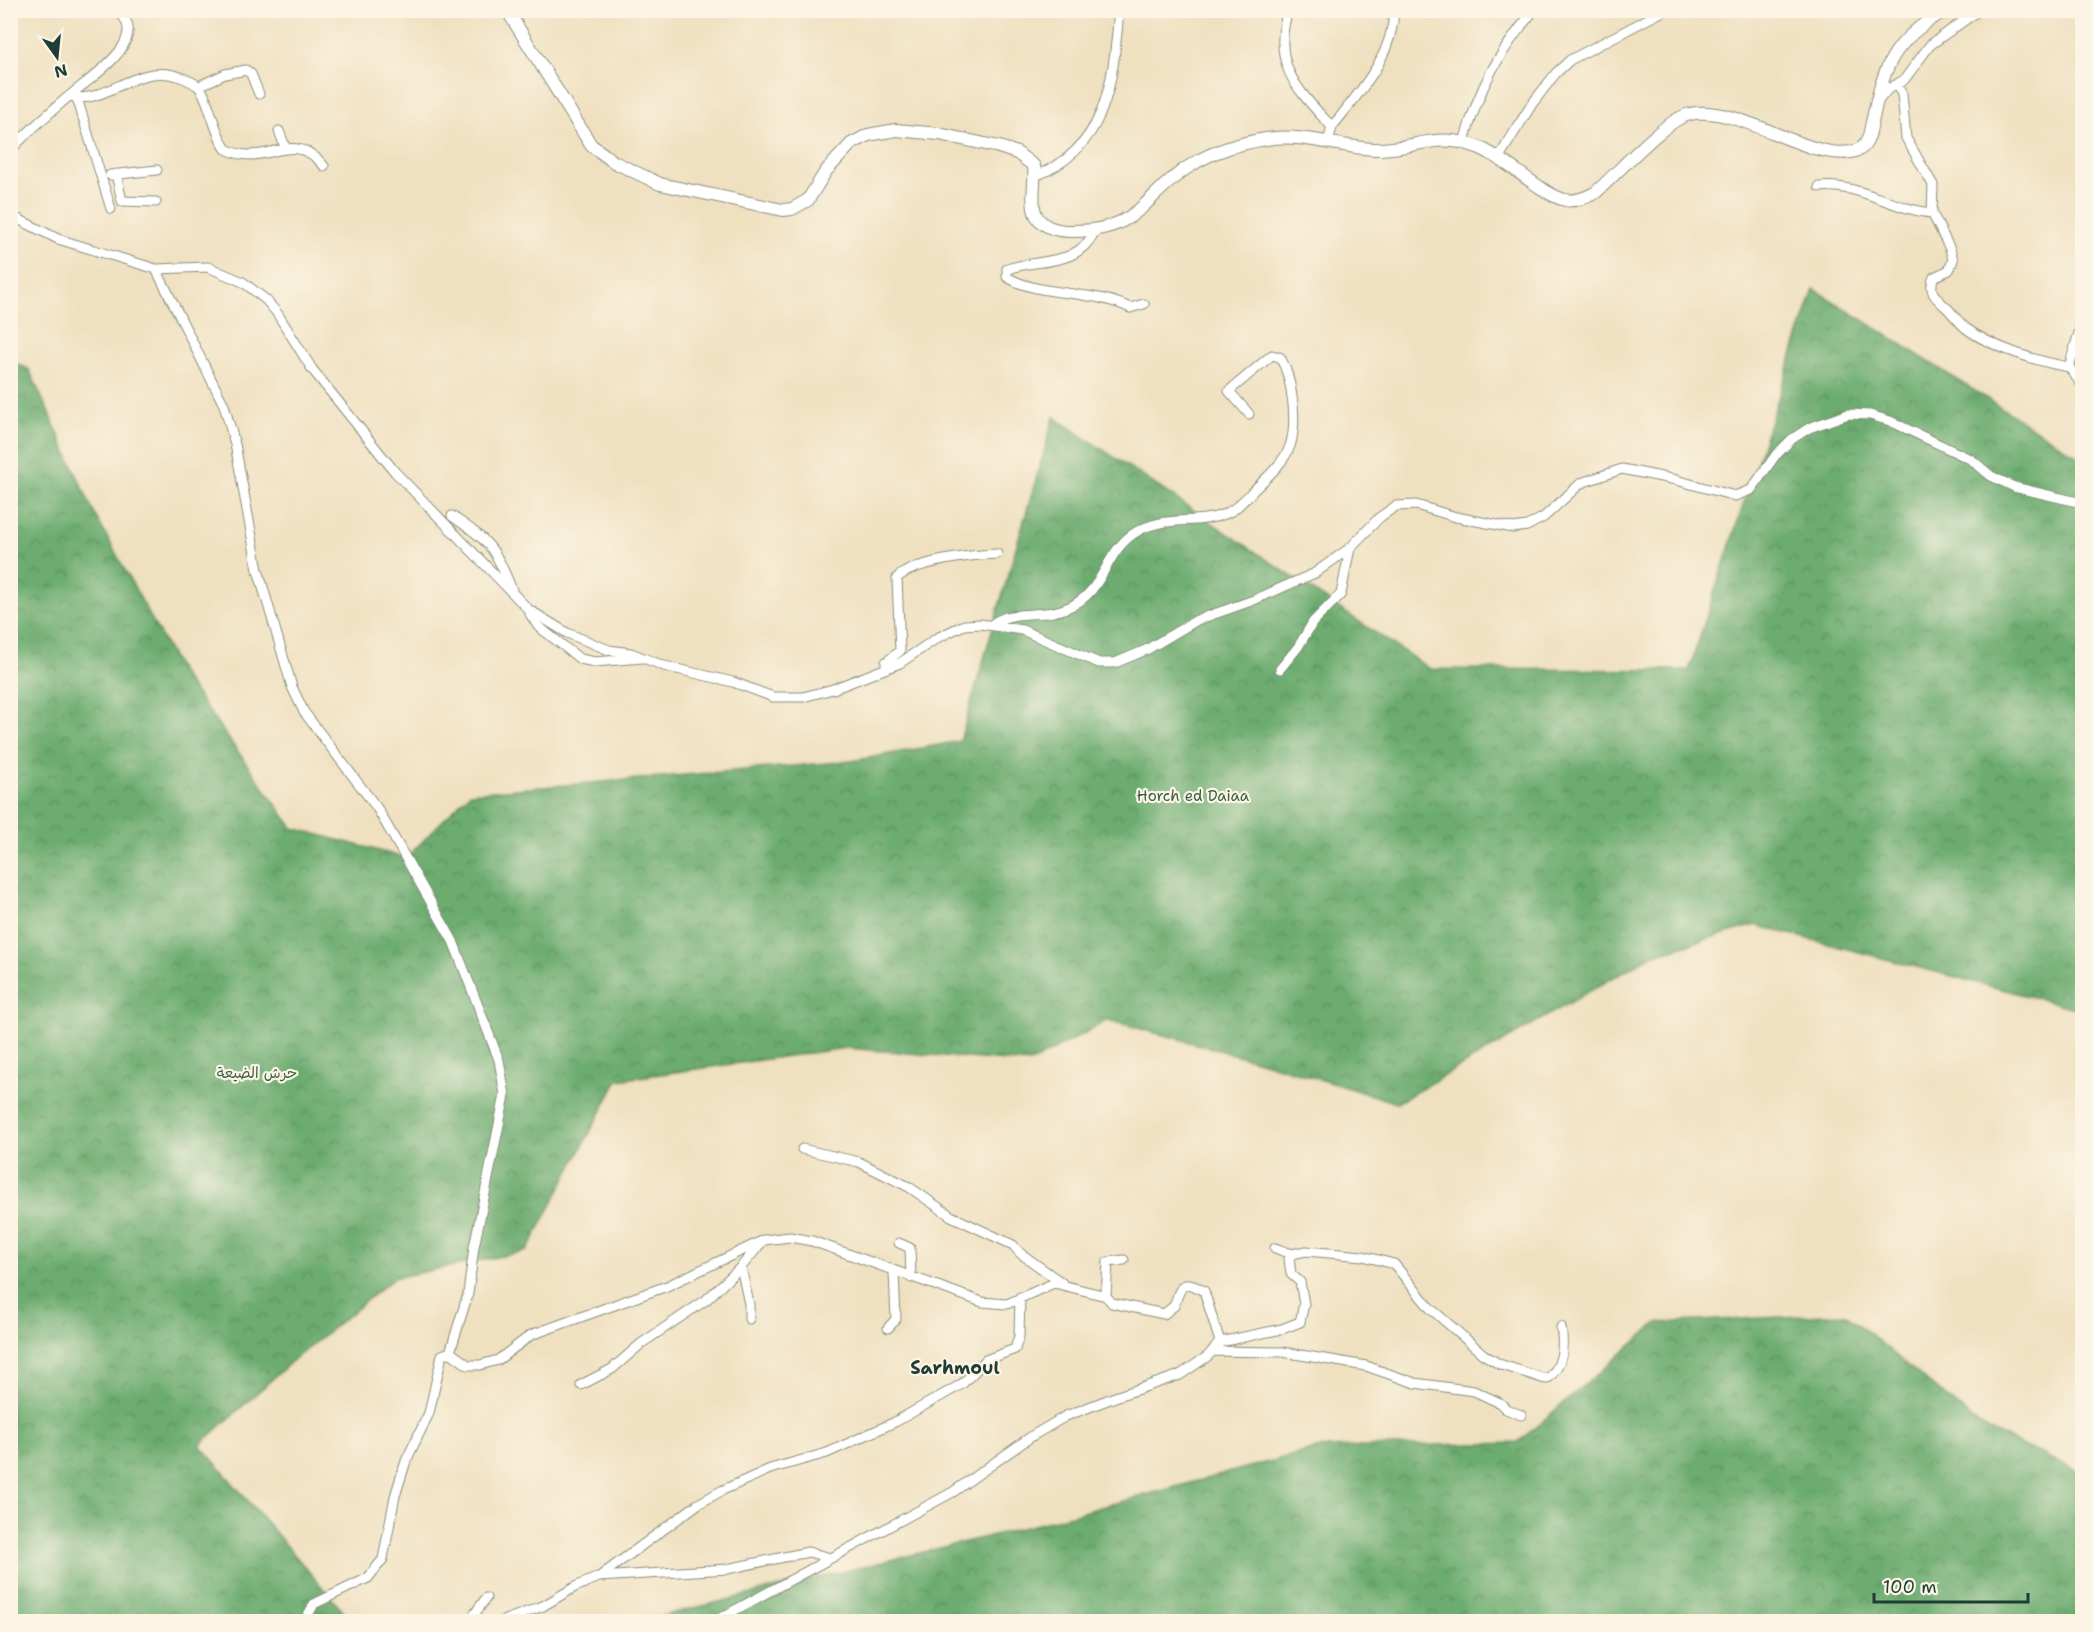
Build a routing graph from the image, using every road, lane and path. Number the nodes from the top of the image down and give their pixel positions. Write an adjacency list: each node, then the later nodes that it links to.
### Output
1 (117, 10): 13 (street)
2 (507, 10): 26 (street)
3 (1119, 10): 26 (street)
4 (1288, 10): 15 (street)
5 (1394, 10): 15 (street)
6 (1534, 10): 18 (street)
7 (1665, 10): 21 (street)
8 (1946, 10): 14 (street)
9 (1979, 10): 11 (street)
10 (199, 86): 12 (street); 13 (street); 19 (street)
11 (1897, 86): 14 (street); 30 (street)
12 (258, 94)
13 (73, 97): 20 (street); 25 (street)
14 (1874, 110): 21 (street)
15 (1332, 127): 17 (street)
16 (279, 131): 19 (street)
17 (1328, 142): 18 (street); 32 (street)
18 (1464, 142): 21 (street)
19 (286, 149): 22 (street)
20 (10, 151)
21 (1500, 157)
22 (324, 166)
23 (157, 170): 24 (street)
24 (116, 174): 25 (street); 28 (street)
25 (102, 176): 29 (street)
26 (1035, 176): 32 (street)
27 (1820, 187): 30 (street)
28 (156, 202)
29 (111, 208)
30 (1932, 213): 36 (street)
31 (10, 214): 33 (street)
32 (1095, 231): 34 (street)
33 (156, 269): 43 (street); 66 (street)
34 (1144, 304)
35 (2082, 322): 36 (street)
36 (2069, 367): 37 (street)
37 (2082, 385)
38 (1250, 414): 45 (street)
39 (2082, 503): 41 (street)
40 (452, 516): 43 (street)
41 (1350, 548): 45 (street); 48 (street)
42 (997, 554): 47 (street)
43 (514, 595): 44 (street)
44 (528, 609): 46 (street); 46 (street)
45 (991, 625): 47 (street)
46 (645, 658): 47 (street)
47 (886, 668)
48 (1280, 669)
49 (802, 1149): 58 (street)
50 (764, 1240): 55 (street); 56 (street); 66 (street)
51 (899, 1243): 57 (street)
52 (1275, 1248): 53 (street)
53 (1293, 1254): 62 (street); 64 (street)
54 (1124, 1260): 59 (street)
55 (741, 1267): 61 (street); 67 (street)
56 (894, 1272): 57 (street); 63 (street)
57 (911, 1278): 60 (street)
58 (1062, 1283): 59 (street); 60 (street)
59 (1106, 1296): 64 (street)
60 (1020, 1297): 70 (street)
61 (749, 1319)
62 (1561, 1327)
63 (888, 1328)
64 (1220, 1342): 65 (street)
65 (1213, 1351): 68 (street); 69 (street)
66 (450, 1352): 72 (street)
67 (581, 1385)
68 (1521, 1415)
69 (831, 1558): 70 (street); 75 (street)
70 (599, 1577): 74 (street)
71 (486, 1598): 73 (street)
72 (304, 1622)
73 (469, 1622)
74 (500, 1622)
75 (713, 1622)

